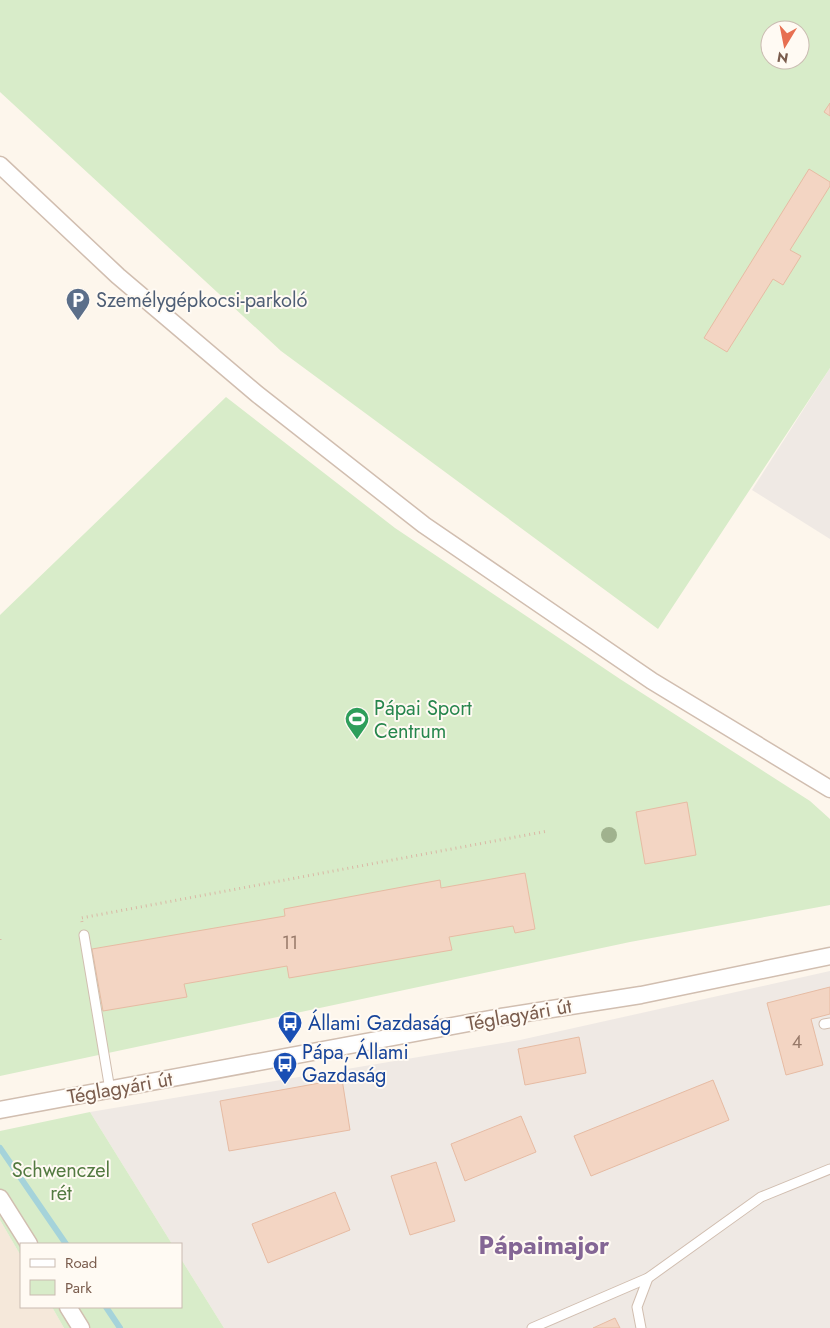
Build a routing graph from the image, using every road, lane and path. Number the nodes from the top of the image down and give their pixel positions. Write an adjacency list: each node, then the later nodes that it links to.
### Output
1 (0, 165): 2 (street)
2 (830, 789)
3 (548, 831): 4 (path)
4 (84, 935): 6 (lane)
5 (830, 956): 6 (street, Téglagyári út)
6 (110, 1090): 7 (street, Téglagyári út)
7 (0, 1110)
8 (830, 1170): 11 (lane)
9 (0, 1198): 10 (street)
10 (28, 1243)
11 (648, 1278): 14 (lane); 15 (lane)
12 (69, 1308): 13 (street)
13 (81, 1328)
14 (532, 1328)
15 (641, 1328)

